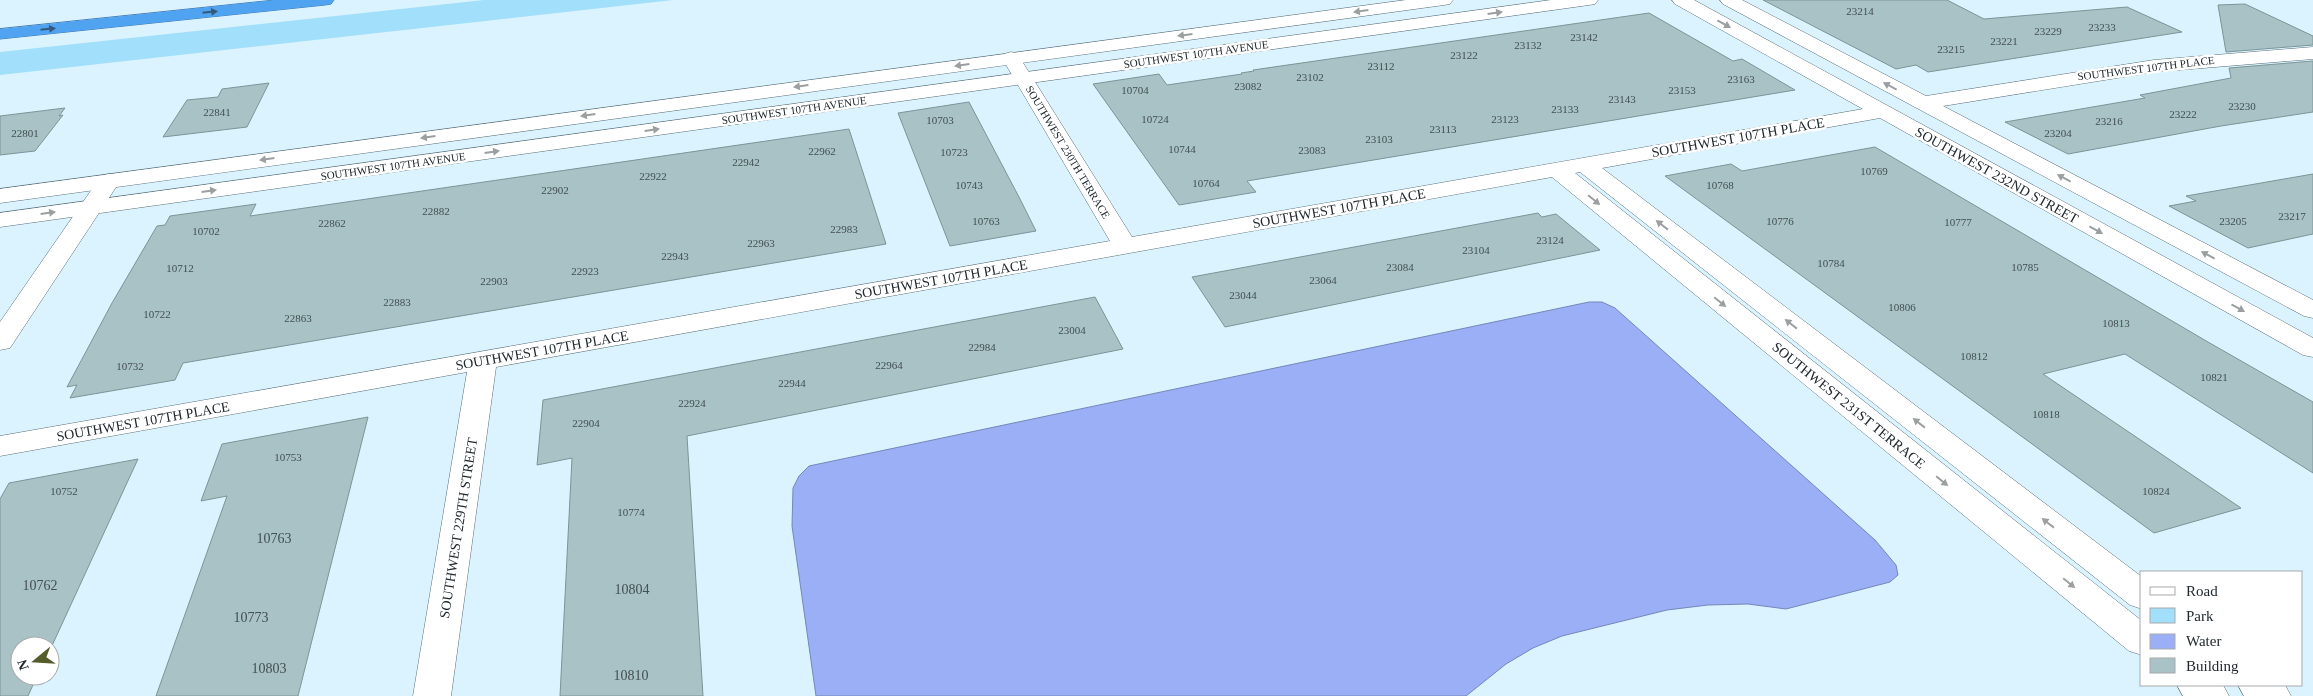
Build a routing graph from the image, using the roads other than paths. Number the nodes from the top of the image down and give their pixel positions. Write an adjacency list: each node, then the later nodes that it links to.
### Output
1 (325, 0): 6 (highway, one-way to 1)
2 (1444, 0): 8 (street, SOUTHWEST 107TH AVENUE, one-way to 8)
3 (1589, 0): 9 (street, SOUTHWEST 107TH AVENUE, one-way to 3)
4 (1681, 0): 11 (street, SOUTHWEST 232ND STREET, one-way to 11)
5 (1729, 0): 10 (street, SOUTHWEST 232ND STREET, one-way to 5)
6 (0, 34)
7 (2313, 53): 10 (street, SOUTHWEST 107TH PLACE)
8 (1010, 58): 9 (street, SOUTHWEST 230TH TERRACE); 13 (street, SOUTHWEST 107TH AVENUE, one-way to 13)
9 (1023, 78): 15 (street, SOUTHWEST 107TH AVENUE, one-way to 9); 17 (street, SOUTHWEST 230TH TERRACE)
10 (1922, 103): 19 (street, SOUTHWEST 232ND STREET, one-way to 10)
11 (1881, 112): 12 (street, SOUTHWEST 107TH PLACE); 22 (street, SOUTHWEST 232ND STREET, one-way to 22)
12 (1570, 167): 17 (street, SOUTHWEST 107TH PLACE); 25 (street, SOUTHWEST 231ST TERRACE, one-way to 12); 26 (street, SOUTHWEST 231ST TERRACE, one-way to 26)
13 (109, 181): 14 (street, SOUTHWEST 107TH AVENUE); 15 (street)
14 (0, 196)
15 (91, 208): 16 (street, SOUTHWEST 107TH AVENUE, one-way to 15); 21 (street)
16 (0, 220)
17 (1125, 246): 23 (street, SOUTHWEST 107TH PLACE)
18 (2313, 288): 19 (street)
19 (2284, 295): 20 (street, SOUTHWEST 232ND STREET)
20 (2313, 310)
21 (0, 342)
22 (2313, 349)
23 (483, 361): 24 (street, SOUTHWEST 107TH PLACE); 29 (street, SOUTHWEST 229TH STREET)
24 (0, 446)
25 (2140, 594)
26 (2140, 639)
27 (2197, 686): 30 (street)
28 (2258, 686): 31 (street)
29 (432, 696)
30 (2210, 696)
31 (2272, 696)

